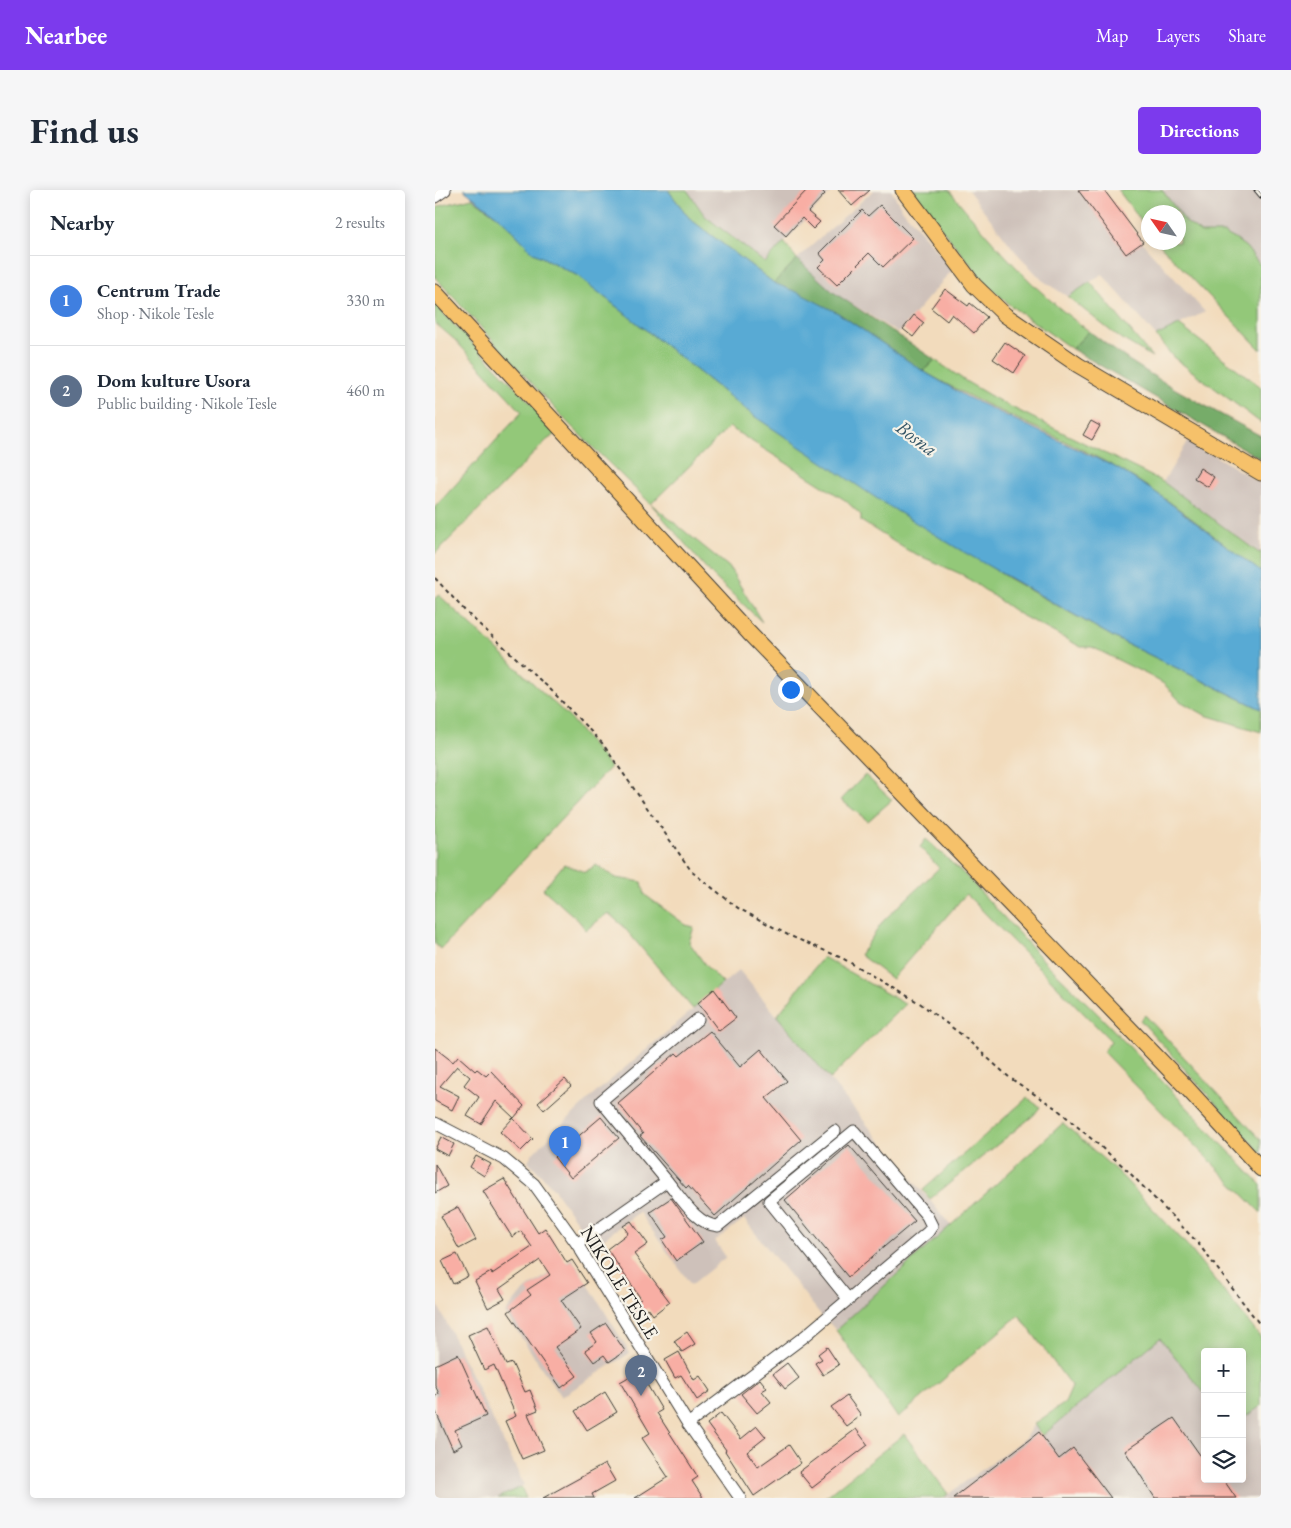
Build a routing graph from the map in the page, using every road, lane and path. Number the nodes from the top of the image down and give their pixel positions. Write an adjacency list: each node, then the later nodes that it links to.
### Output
1 (445, 190): 3 (street)
2 (903, 190): 5 (main road)
3 (435, 197)
4 (435, 292): 10 (main road)
5 (1261, 473)
6 (435, 578): 14 (path)
7 (698, 1019): 11 (street)
8 (435, 1123): 12 (street, NIKOLE TESLE)
9 (835, 1131): 11 (street)
10 (1261, 1169)
11 (667, 1181): 12 (street)
12 (577, 1244): 15 (street, NIKOLE TESLE)
13 (849, 1300): 13 (street); 15 (street)
14 (1261, 1326)
15 (689, 1424): 16 (street, NIKOLE TESLE)
16 (740, 1498)

